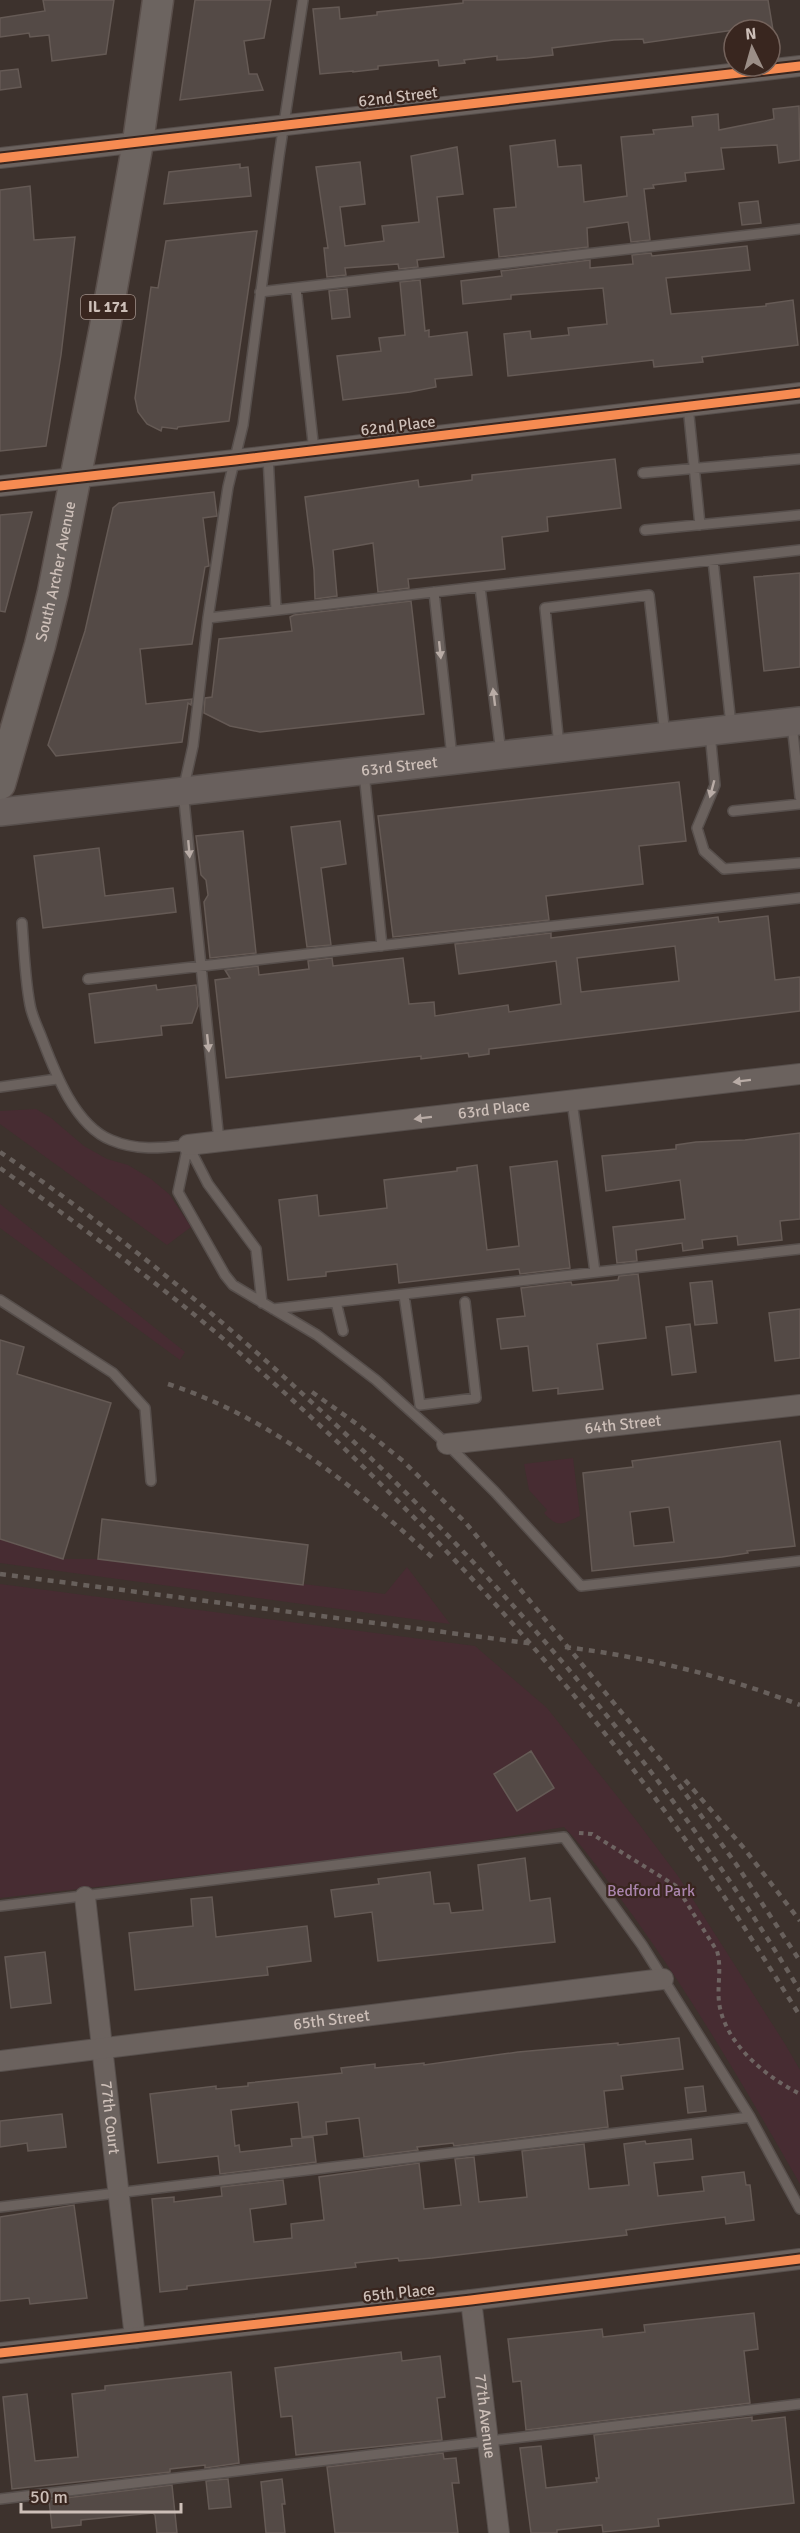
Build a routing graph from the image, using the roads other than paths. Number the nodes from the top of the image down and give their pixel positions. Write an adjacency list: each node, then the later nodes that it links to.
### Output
1 (158, 0): 5 (main road, South Archer Avenue / IL 171)
2 (303, 0): 4 (lane)
3 (800, 66): 4 (street, 62nd Street)
4 (283, 126): 5 (street, 62nd Street); 9 (lane)
5 (138, 142): 6 (street, 62nd Street); 18 (main road, South Archer Avenue / IL 171)
6 (0, 158)
7 (800, 229): 8 (lane)
8 (296, 288): 9 (lane); 12 (lane)
9 (260, 292): 15 (lane)
10 (800, 393): 11 (street, 62nd Place)
11 (688, 406): 12 (street, 62nd Place); 16 (lane)
12 (314, 451): 13 (street, 62nd Place)
13 (268, 456): 15 (street, 62nd Place); 27 (lane)
14 (800, 459): 16 (lane)
15 (234, 460): 18 (street, 62nd Place); 28 (lane)
16 (695, 468): 17 (lane); 21 (lane)
17 (643, 473)
18 (75, 478): 19 (street, 62nd Place); 36 (main road, South Archer Avenue / IL 171)
19 (0, 486)
20 (800, 515): 21 (lane)
21 (700, 525): 22 (lane)
22 (645, 530)
23 (800, 550): 24 (lane)
24 (713, 560): 25 (lane); 30 (lane)
25 (480, 587): 26 (lane); 33 (lane, one-way to 25)
26 (434, 592): 27 (lane); 34 (lane, one-way to 34)
27 (276, 610): 28 (lane)
28 (208, 618): 37 (lane)
29 (796, 721): 30 (main road, 63rd Street); 38 (lane)
30 (721, 730): 31 (main road, 63rd Street); 42 (lane, one-way to 42)
31 (665, 736): 32 (main road, 63rd Street); 32 (lane)
32 (560, 748): 33 (main road, 63rd Street)
33 (501, 755): 34 (main road, 63rd Street)
34 (452, 760): 35 (main road, 63rd Street)
35 (364, 770): 37 (main road, 63rd Street); 45 (lane)
36 (0, 784)
37 (183, 791): 41 (main road, 63rd Street); 46 (lane, one-way to 46)
38 (800, 797)
39 (800, 804): 40 (lane)
40 (734, 811)
41 (0, 812)
42 (800, 863)
43 (800, 898): 45 (lane)
44 (22, 923): 49 (lane)
45 (382, 946): 46 (lane)
46 (200, 967): 47 (lane); 52 (lane, one-way to 52)
47 (88, 979)
48 (800, 1074): 51 (street, 63rd Place, one-way to 51)
49 (57, 1079): 50 (lane); 53 (lane)
50 (0, 1087)
51 (572, 1101): 52 (street, 63rd Place, one-way to 52); 55 (lane)
52 (219, 1141): 53 (street, 63rd Place)
53 (188, 1145): 60 (lane); 60 (lane)
54 (800, 1249): 55 (lane)
55 (596, 1272): 56 (lane)
56 (404, 1294): 58 (lane); 59 (lane)
57 (0, 1300): 65 (lane)
58 (336, 1302): 61 (lane); 62 (lane)
59 (465, 1302)
60 (262, 1303): 61 (lane)
61 (273, 1309): 64 (lane)
62 (343, 1331)
63 (800, 1405): 64 (street, 64th Street)
64 (447, 1444): 66 (lane)
65 (151, 1481)
66 (800, 1561)
67 (85, 1897): 68 (lane); 69 (lane); 70 (street, 77th Court)
68 (0, 1906)
69 (663, 1979): 70 (street, 65th Street); 72 (lane)
70 (103, 2049): 71 (street, 65th Street); 73 (street, 77th Court)
71 (0, 2061)
72 (750, 2117): 73 (lane); 75 (lane)
73 (119, 2193): 74 (lane); 78 (street, 77th Court)
74 (0, 2207)
75 (800, 2209)
76 (800, 2259): 77 (street, 65th Place)
77 (471, 2301): 78 (street, 65th Place); 81 (street, 77th Avenue)
78 (135, 2338): 79 (street, 65th Place)
79 (0, 2354)
80 (800, 2404): 81 (lane)
81 (488, 2443): 82 (lane); 83 (street, 77th Avenue)
82 (0, 2499)
83 (499, 2533)

